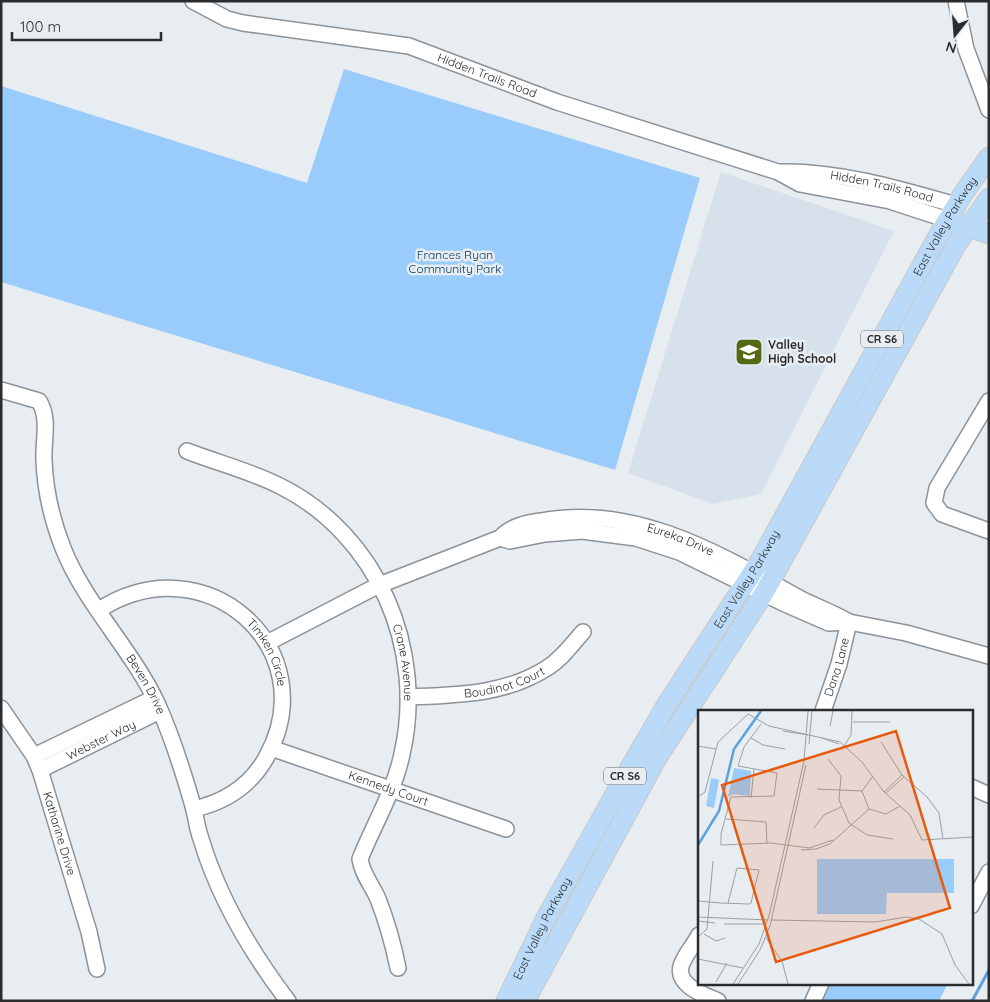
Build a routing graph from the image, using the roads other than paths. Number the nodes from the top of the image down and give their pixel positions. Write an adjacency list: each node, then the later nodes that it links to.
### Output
1 (192, 1): 5 (street, Hidden Trails Road)
2 (956, 1): 3 (street)
3 (989, 110)
4 (989, 158): 5 (main road, East Valley Parkway / CR S6)
5 (952, 213): 6 (main road); 12 (main road, East Valley Parkway / CR S6)
6 (981, 213): 7 (main road); 14 (main road, East Valley Parkway / CR S6)
7 (989, 234)
8 (1, 390): 15 (street, Beven Drive)
9 (989, 400): 11 (street)
10 (188, 451): 13 (street, Crane Avenue)
11 (989, 530)
12 (749, 578): 13 (street, Eureka Drive); 14 (street, Eureka Drive); 39 (main road, East Valley Parkway / CR S6)
13 (380, 585): 18 (street, Eureka Drive); 20 (street, Crane Avenue)
14 (767, 587): 16 (street, Eureka Drive); 40 (main road, East Valley Parkway / CR S6)
15 (99, 610): 18 (street, Timken Circle); 21 (street, Beven Drive)
16 (849, 622): 19 (street, Eureka Drive); 23 (street, Dana Lane)
17 (583, 632): 20 (street, Boudinot Court)
18 (266, 643): 24 (street, Timken Circle)
19 (989, 656)
20 (408, 697): 28 (street, Crane Avenue)
21 (157, 704): 25 (street, Webster Way); 26 (street, Webster Way); 30 (street, Beven Drive)
22 (1, 708): 25 (street, Katharine Drive)
23 (823, 710)
24 (271, 748): 28 (street, Kennedy Court); 30 (street, Timken Circle)
25 (34, 756): 26 (street, Katharine Drive)
26 (40, 770): 36 (street, Katharine Drive)
27 (972, 786): 29 (street)
28 (392, 790): 31 (street, Kennedy Court); 35 (street, Crane Avenue)
29 (989, 795)
30 (194, 809): 38 (street, Beven Drive)
31 (506, 829)
32 (989, 872): 33 (street)
33 (972, 904)
34 (698, 938): 41 (street)
35 (398, 968)
36 (97, 969)
37 (821, 984): 42 (street)
38 (288, 1001)
39 (506, 1001)
40 (525, 1001)
41 (718, 1001)
42 (813, 1001)

